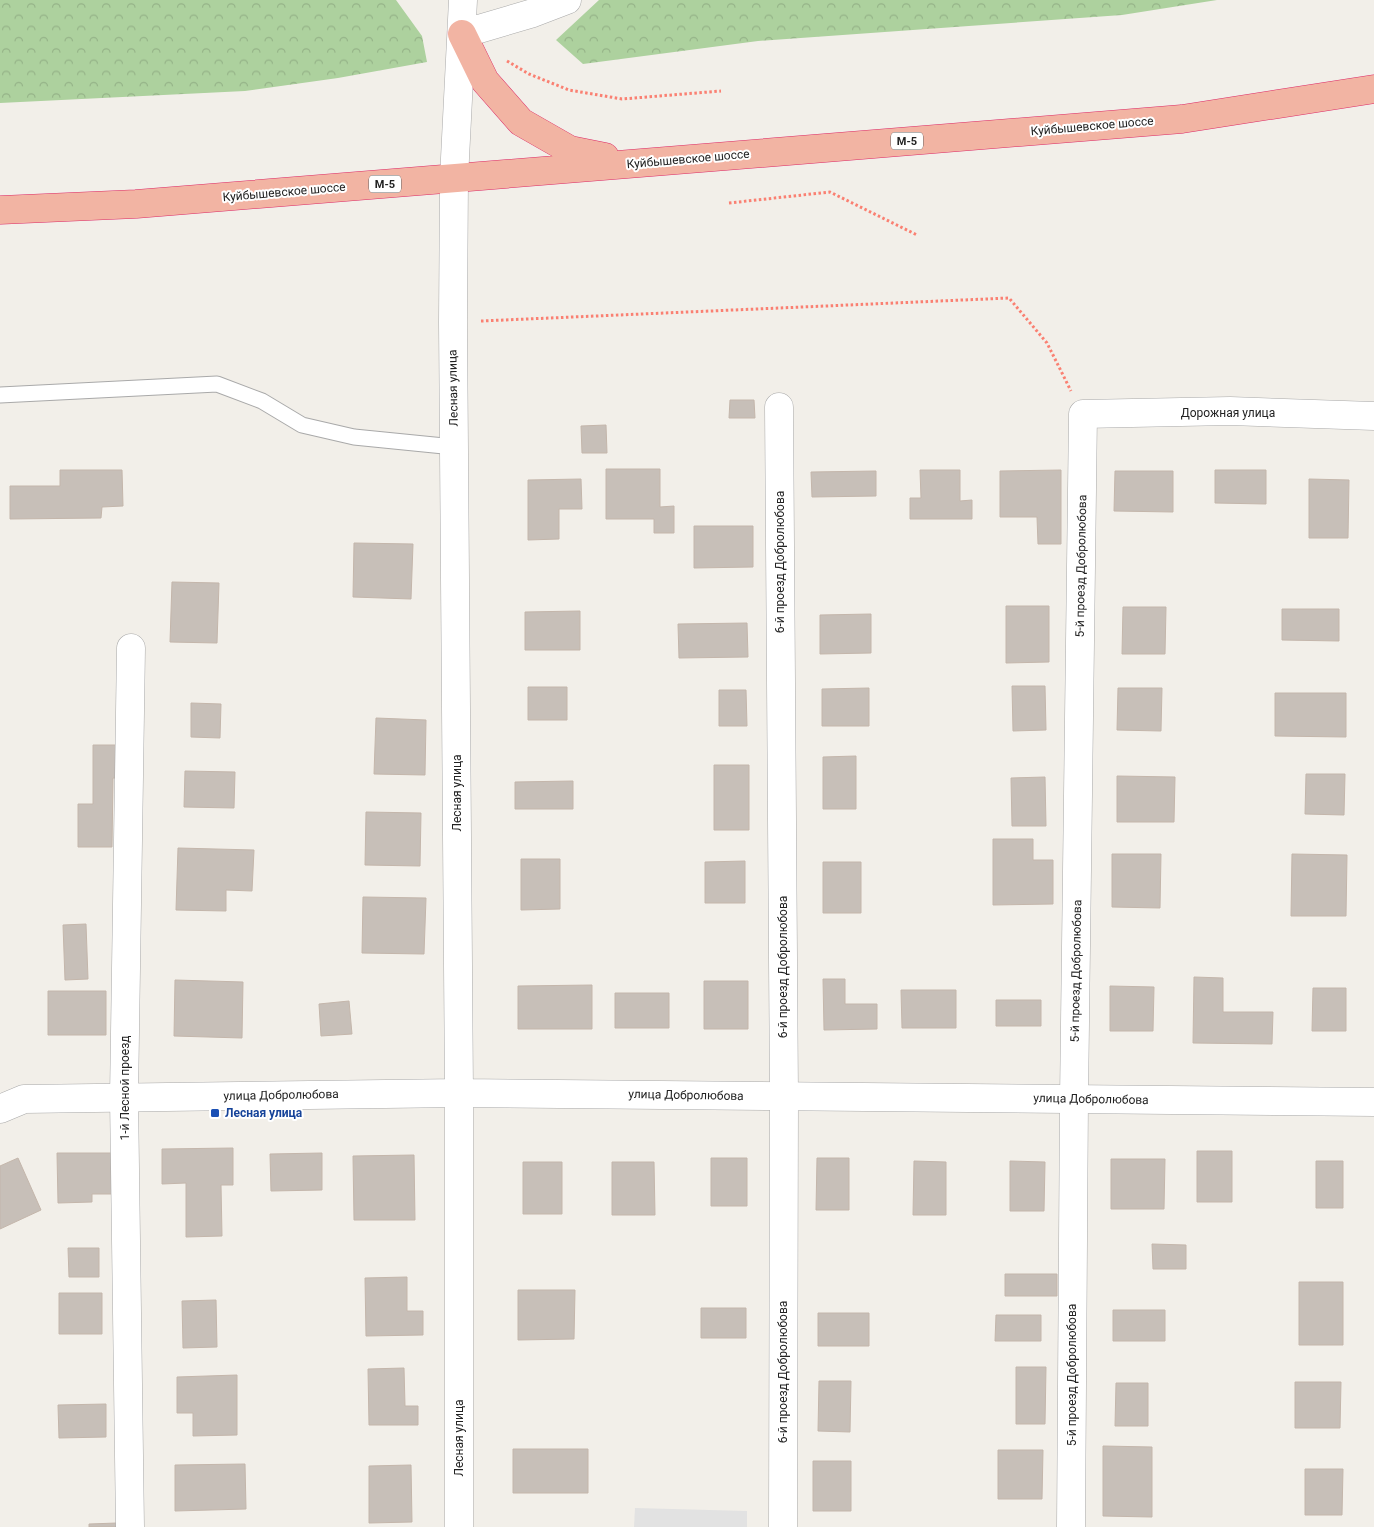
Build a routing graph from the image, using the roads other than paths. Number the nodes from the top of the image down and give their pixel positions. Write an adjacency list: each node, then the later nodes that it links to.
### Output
1 (463, 0): 3 (street)
2 (566, 0): 3 (street)
3 (462, 34): 5 (highway); 6 (street, Лесная улица)
4 (1374, 89): 5 (highway, Куйбышевское шоссе / М-5)
5 (633, 164): 6 (highway, Куйбышевское шоссе / М-5)
6 (454, 178): 7 (highway, Куйбышевское шоссе / М-5); 12 (street, Лесная улица)
7 (0, 210)
8 (0, 395): 12 (lane)
9 (779, 407): 15 (street, 6-й проезд Добролюбова)
10 (1083, 414): 11 (street, Дорожная улица); 17 (street, 5-й проезд Добролюбова)
11 (1374, 416)
12 (454, 447): 14 (street, Лесная улица)
13 (131, 648): 16 (street, 1-й Лесной проезд)
14 (459, 1093): 15 (street, улица Добролюбова); 16 (street, улица Добролюбова); 21 (street, Лесная улица)
15 (784, 1096): 17 (street, улица Добролюбова); 22 (street, 6-й проезд Добролюбова)
16 (124, 1097): 19 (street, улица Добролюбова); 20 (street, 1-й Лесной проезд)
17 (1074, 1099): 18 (street, улица Добролюбова); 23 (street, 5-й проезд Добролюбова)
18 (1374, 1102)
19 (0, 1109)
20 (130, 1527)
21 (459, 1527)
22 (783, 1527)
23 (1071, 1527)

